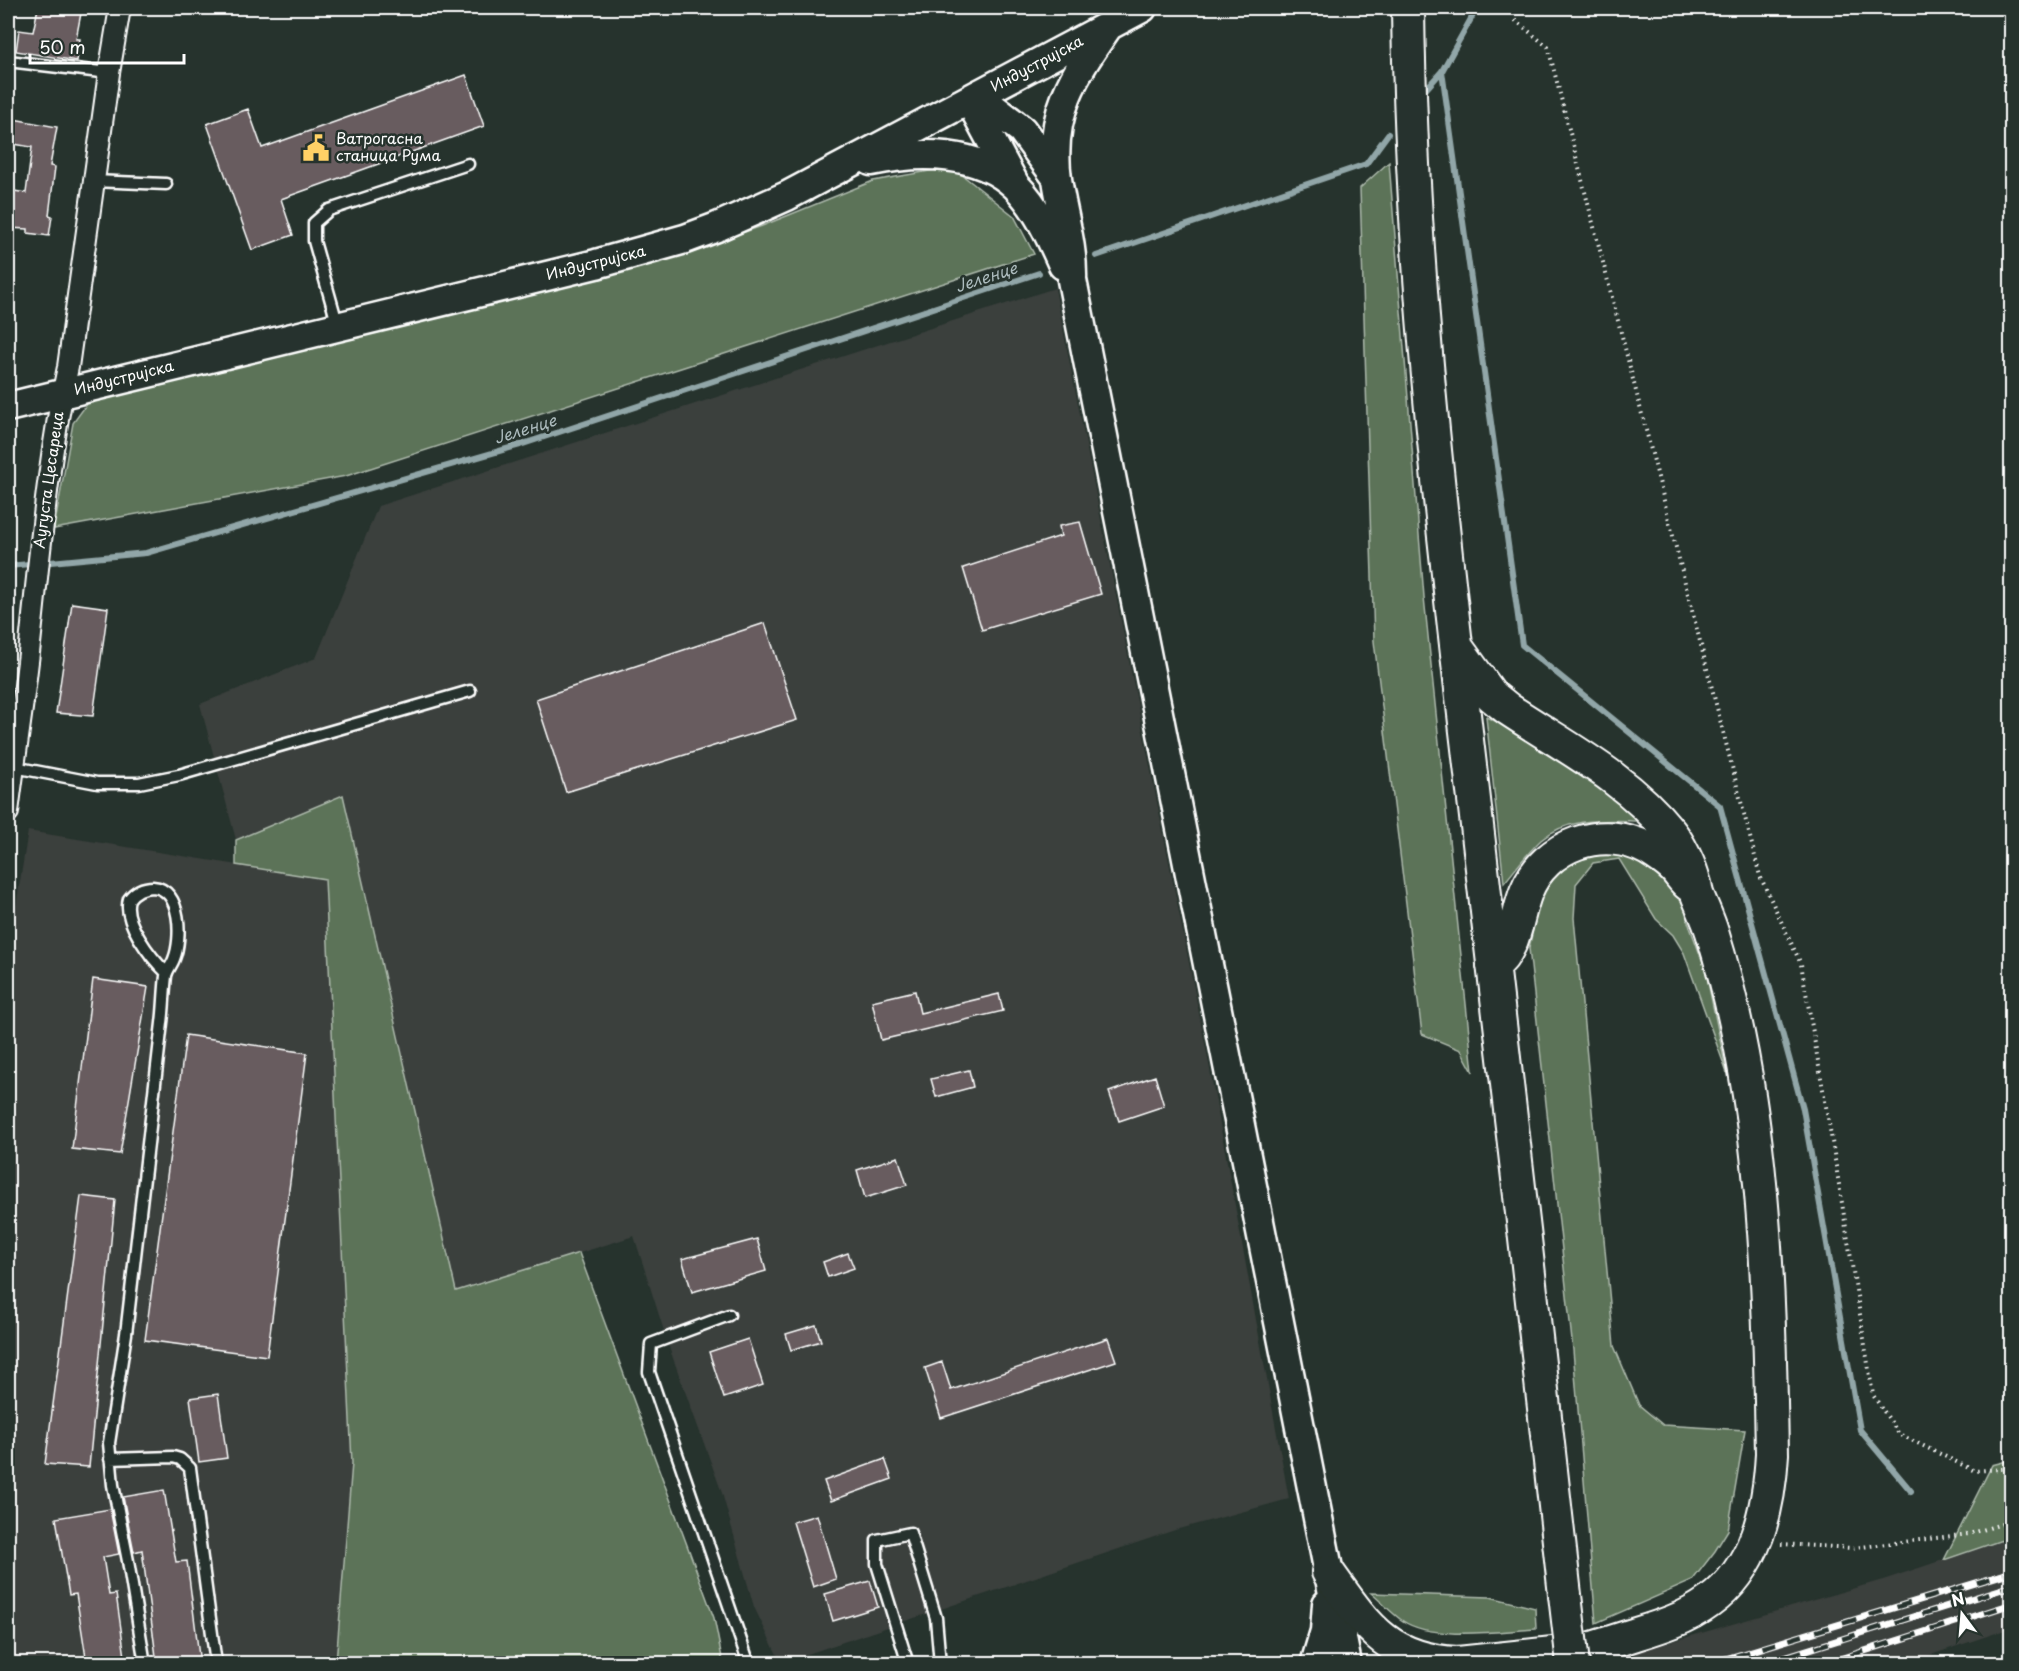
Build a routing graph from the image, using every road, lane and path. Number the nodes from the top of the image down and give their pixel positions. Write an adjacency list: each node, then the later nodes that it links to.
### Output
1 (120, 8): 7 (street, Аугуста Цесареца)
2 (1142, 8): 5 (main road, Индустријска)
3 (1406, 12): 19 (main road)
4 (1515, 20): 28 (path)
5 (1109, 25): 8 (main road, Индустријска); 11 (main road)
6 (8, 61): 7 (lane)
7 (109, 73): 12 (street, Аугуста Цесареца)
8 (974, 98): 10 (main road, Индустријска); 11 (main road); 14 (main road)
9 (468, 164): 16 (lane)
10 (846, 166): 14 (main road); 16 (main road, Индустријска)
11 (1057, 178): 15 (main road)
12 (93, 181): 13 (lane); 17 (street, Аугуста Цесареца)
13 (166, 184)
14 (1016, 187): 15 (main road)
15 (1072, 280): 31 (main road)
16 (338, 326): 17 (main road, Индустријска)
17 (62, 393): 18 (main road, Индустријска); 21 (street, Аугуста Цесареца)
18 (8, 407)
19 (1456, 646): 23 (main road); 24 (main road)
20 (470, 691): 21 (lane)
21 (14, 767): 22 (street, Аугуста Цесареца)
22 (8, 812)
23 (1696, 892): 24 (main road); 30 (main road)
24 (1493, 966): 32 (main road, bridge)
25 (167, 972): 25 (lane); 27 (lane)
26 (729, 1315): 35 (lane)
27 (110, 1459): 33 (lane); 34 (lane)
28 (2012, 1468)
29 (2012, 1521): 30 (path)
30 (1756, 1540): 32 (main road)
31 (1328, 1572): 32 (main road); 38 (main road); 39 (main road)
32 (1583, 1656): 40 (main road)
33 (145, 1664)
34 (216, 1664)
35 (749, 1664)
36 (908, 1664): 37 (lane)
37 (940, 1664)
38 (1315, 1664)
39 (1347, 1664)
40 (1540, 1664)

